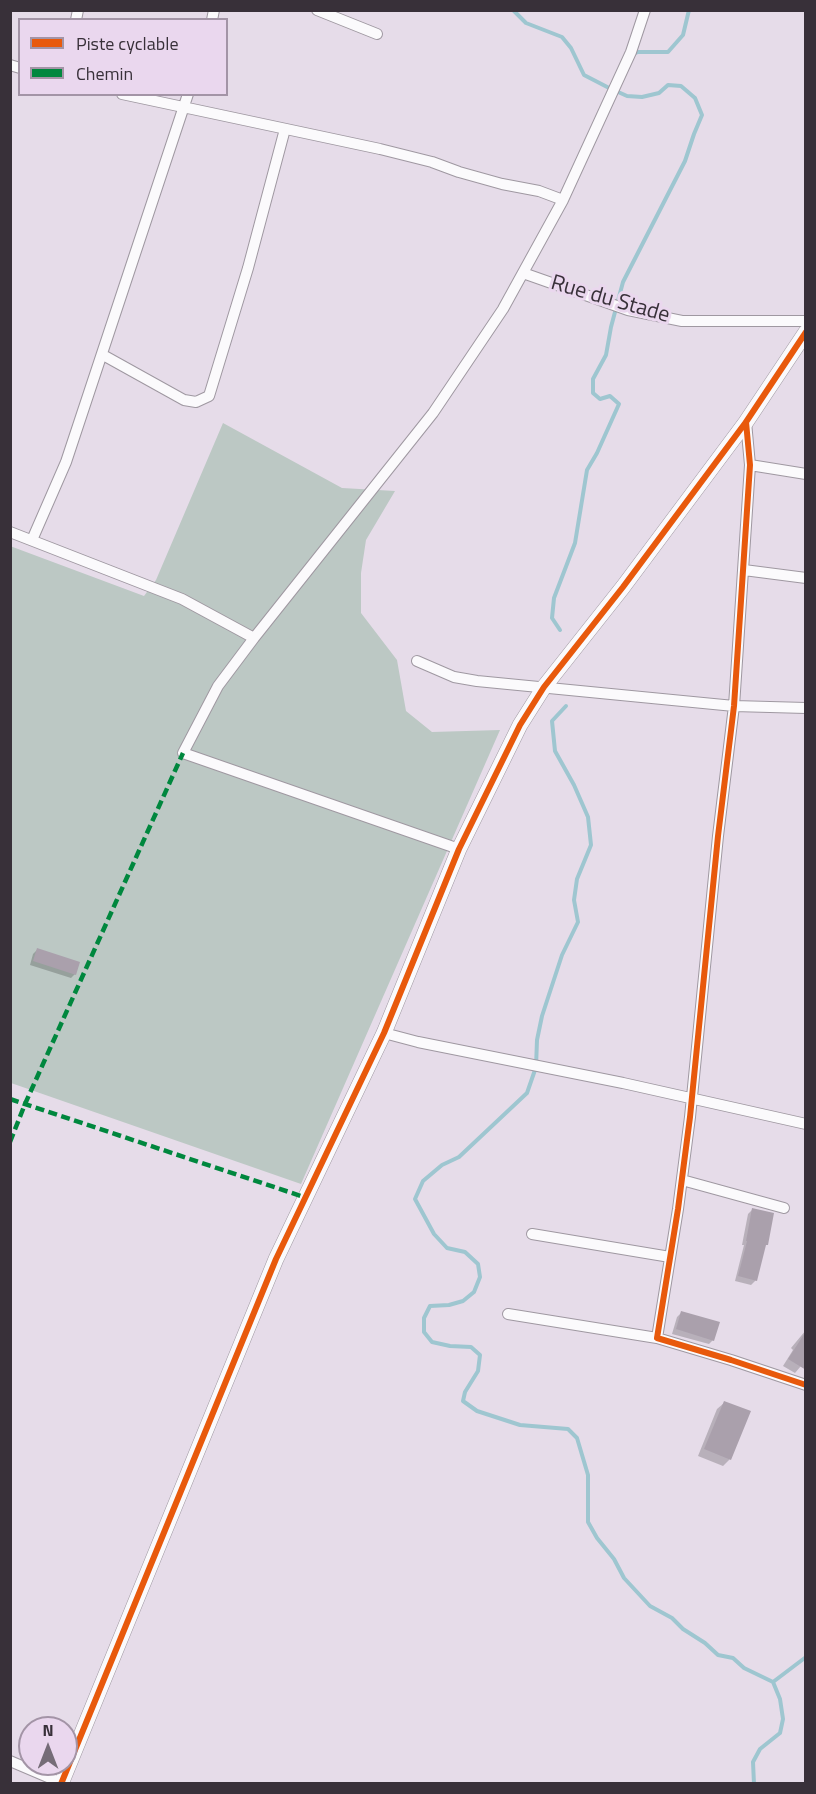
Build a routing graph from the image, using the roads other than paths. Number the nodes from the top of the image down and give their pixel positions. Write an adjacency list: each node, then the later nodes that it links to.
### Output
1 (317, 10): 3 (street)
2 (645, 10): 8 (street)
3 (376, 34)
4 (131, 96): 6 (street)
5 (187, 96): 6 (street)
6 (184, 108): 7 (street); 12 (street)
7 (285, 129): 8 (street); 12 (street)
8 (563, 200): 9 (street)
9 (523, 273): 10 (street, Rue du Stade); 20 (street)
10 (806, 321)
11 (806, 332): 13 (street)
12 (103, 355): 17 (street)
13 (746, 422): 14 (street); 22 (street)
14 (750, 465): 15 (street); 18 (street)
15 (806, 474)
16 (10, 532): 17 (street)
17 (32, 540): 20 (street)
18 (744, 570): 19 (street); 23 (street)
19 (806, 578)
20 (255, 638): 25 (street)
21 (417, 661): 22 (street)
22 (544, 687): 23 (street); 25 (street)
23 (734, 706): 24 (street); 27 (street)
24 (806, 708)
25 (459, 849): 26 (street)
26 (384, 1033): 27 (street); 37 (street)
27 (692, 1099): 28 (street); 29 (street)
28 (806, 1124)
29 (682, 1180): 30 (street); 32 (street)
30 (784, 1208)
31 (532, 1234): 32 (street)
32 (670, 1257): 34 (street)
33 (508, 1314): 34 (street)
34 (657, 1338): 35 (street)
35 (806, 1385)
36 (10, 1761): 37 (street)
37 (62, 1783)

